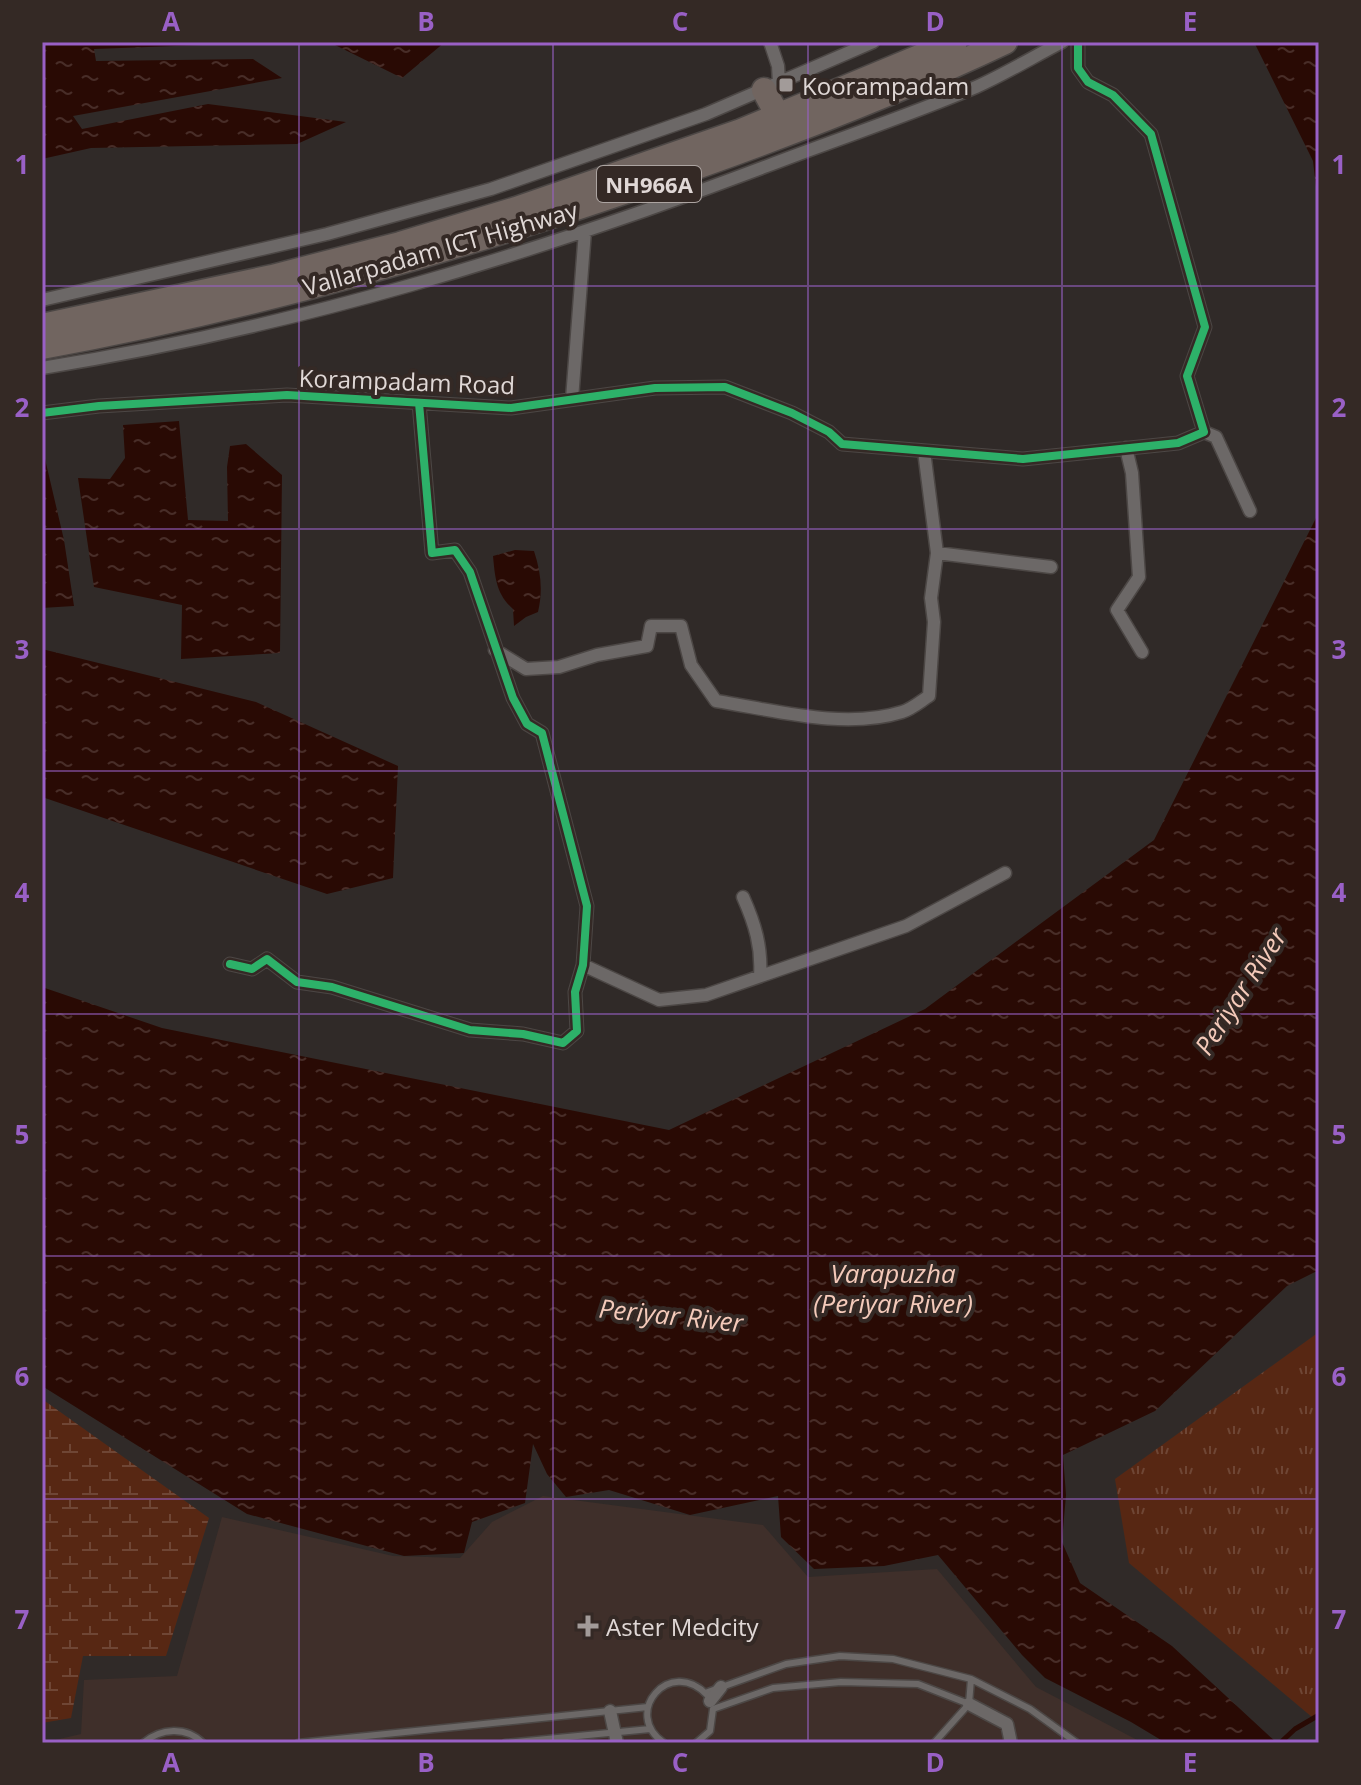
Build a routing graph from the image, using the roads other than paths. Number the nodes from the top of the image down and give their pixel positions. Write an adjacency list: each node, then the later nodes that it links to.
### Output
1 (770, 42): 7 (street)
2 (873, 42): 7 (street)
3 (955, 42): 8 (highway, Vallarpadam ICT Highway / NH966A)
4 (1005, 42): 9 (highway, Vallarpadam ICT Highway / NH966A)
5 (1062, 42): 9 (street)
6 (1078, 42): 19 (street)
7 (771, 86): 8 (highway); 12 (street)
8 (778, 116): 11 (highway, Vallarpadam ICT Highway / NH966A)
9 (756, 158): 10 (street); 11 (highway, Vallarpadam ICT Highway / NH966A)
10 (585, 231): 15 (street); 16 (street)
11 (277, 286): 13 (highway, Vallarpadam ICT Highway / NH966A); 14 (highway, Vallarpadam ICT Highway / NH966A)
12 (42, 300)
13 (42, 326)
14 (42, 347)
15 (42, 368)
16 (572, 399): 17 (street, Korampadam Road); 21 (street, Korampadam Road)
17 (419, 403): 18 (street, Korampadam Road); 25 (street)
18 (42, 413)
19 (1204, 432): 20 (street, Korampadam Road); 22 (street)
20 (1126, 448): 21 (street, Korampadam Road); 26 (street)
21 (924, 451): 23 (street)
22 (1250, 511)
23 (937, 553): 24 (street); 25 (street)
24 (1051, 567)
25 (495, 650): 30 (street)
26 (1142, 652)
27 (1005, 873): 31 (street)
28 (743, 897): 31 (street)
29 (230, 964): 30 (street)
30 (583, 965): 31 (street)
31 (760, 976)
32 (971, 1679): 33 (lane); 35 (lane); 48 (lane)
33 (721, 1687): 34 (street)
34 (710, 1701): 35 (lane); 36 (lane); 40 (lane)
35 (969, 1704): 46 (lane); 47 (street)
36 (648, 1707): 37 (lane); 38 (lane)
37 (610, 1711): 39 (street); 43 (lane)
38 (650, 1729): 39 (lane); 45 (lane)
39 (616, 1738): 44 (lane)
40 (703, 1742)
41 (143, 1743): 42 (lane)
42 (203, 1743)
43 (298, 1743)
44 (505, 1743)
45 (664, 1743)
46 (934, 1743)
47 (1011, 1743)
48 (1077, 1743)

